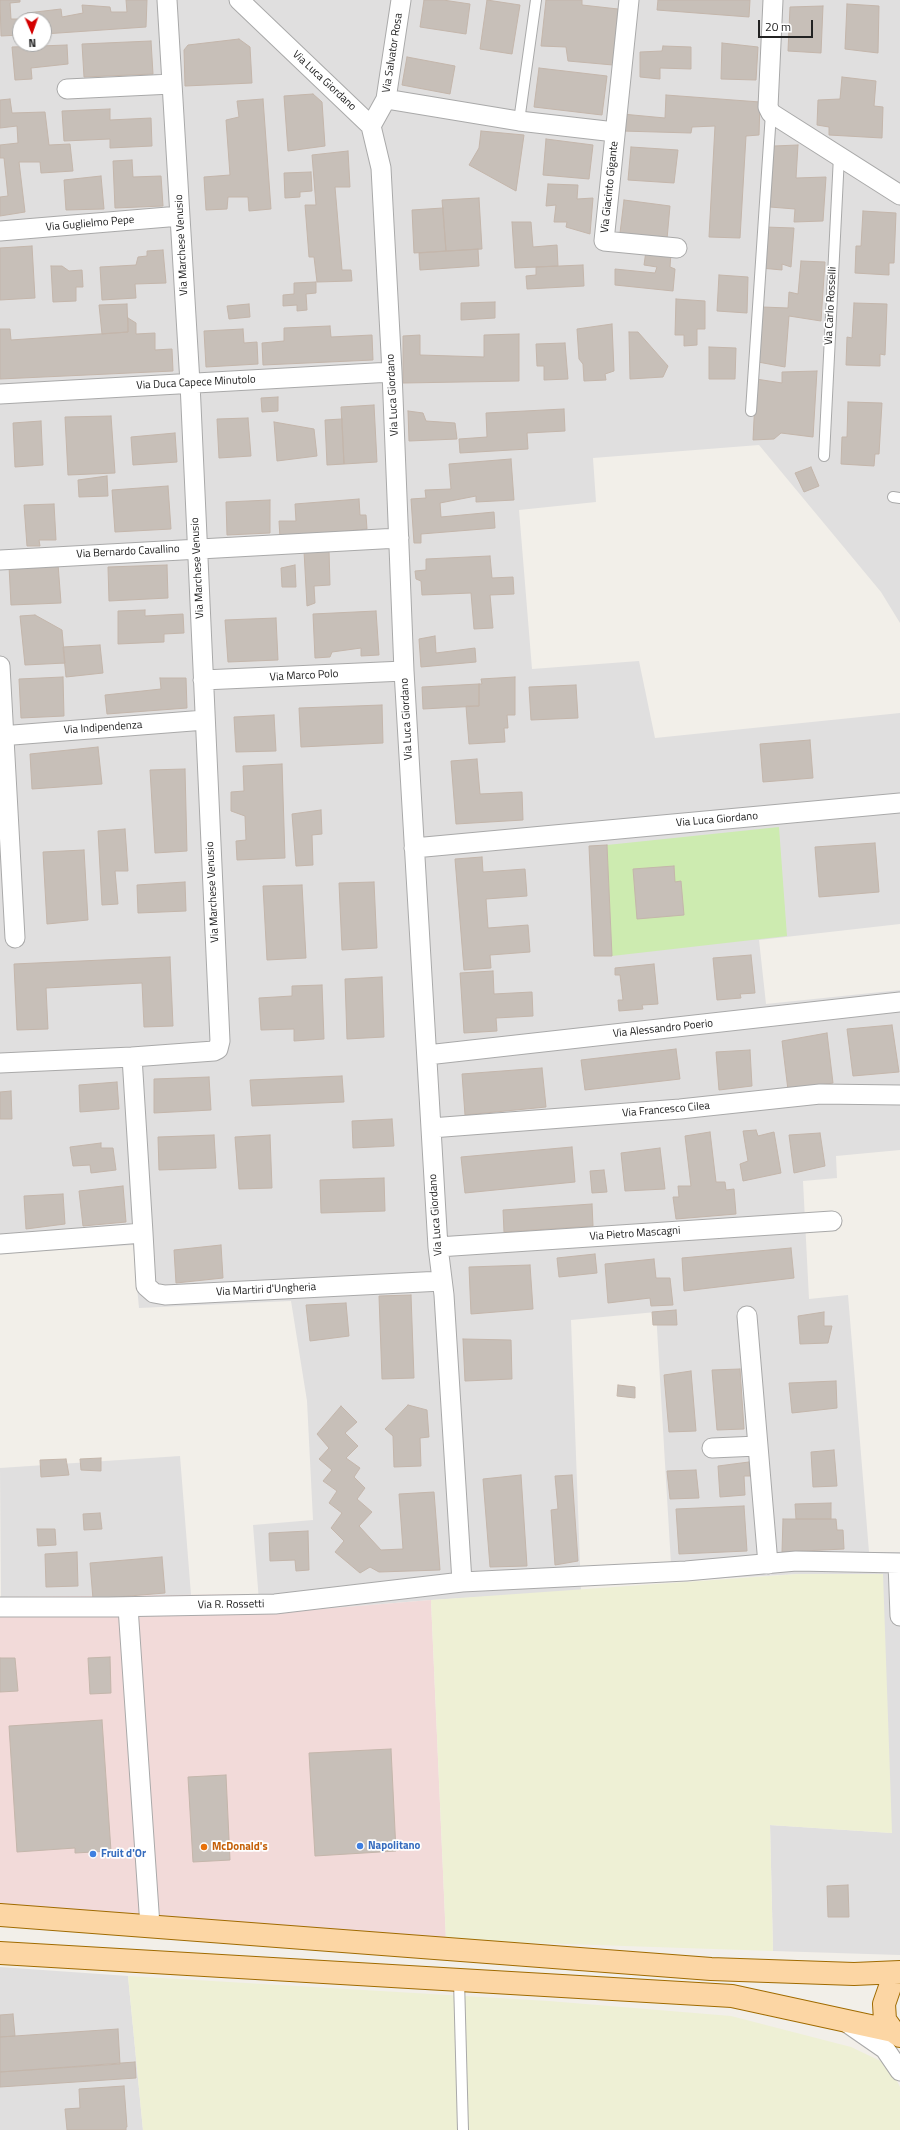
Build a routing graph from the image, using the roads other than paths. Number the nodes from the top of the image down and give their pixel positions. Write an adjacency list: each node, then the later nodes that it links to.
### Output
1 (167, 0): 7 (street, Via Marchese Venusio)
2 (239, 0): 12 (street, Via Luca Giordano)
3 (401, 0): 9 (street, Via Salvator Rosa)
4 (536, 0): 11 (lane)
5 (629, 0): 13 (street, Via Giacinto Gigante)
6 (773, 0): 10 (street)
7 (172, 84): 8 (street); 16 (street, Via Marchese Venusio)
8 (67, 89)
9 (386, 99): 11 (street, Via Giacinto Gigante); 12 (street, Via Salvator Rosa)
10 (771, 113): 14 (street); 22 (lane)
11 (519, 121): 13 (street, Via Giacinto Gigante)
12 (371, 126): 19 (street, Via Luca Giordano)
13 (615, 132): 18 (street, Via Giacinto Gigante)
14 (839, 156): 15 (street); 23 (lane, Via Carlo Rosselli)
15 (900, 195)
16 (180, 216): 17 (street, Via Guglielmo Pepe); 20 (street, Via Marchese Venusio)
17 (0, 231)
18 (677, 248)
19 (392, 372): 20 (street, Via Duca Capece Minutolo); 24 (street, Via Luca Giordano)
20 (190, 383): 21 (street, Via Duca Capece Minutolo); 25 (street, Via Marchese Venusio)
21 (0, 394)
22 (751, 411)
23 (824, 456)
24 (399, 538): 25 (street, Via Bernardo Cavallino); 28 (street, Via Luca Giordano)
25 (197, 548): 26 (street, Via Bernardo Cavallino); 29 (street, Via Marchese Venusio)
26 (0, 560)
27 (0, 666): 31 (street)
28 (404, 671): 29 (street, Via Marco Polo); 33 (street, Via Luca Giordano)
29 (203, 680): 30 (street, Via Marchese Venusio)
30 (205, 720): 31 (street, Via Indipendenza); 37 (street, Via Marchese Venusio)
31 (2, 736): 34 (street)
32 (900, 803): 33 (street, Via Luca Giordano)
33 (414, 848): 36 (street, Via Luca Giordano)
34 (15, 938)
35 (900, 1002): 36 (street, Via Alessandro Poerio)
36 (427, 1055): 40 (street, Via Luca Giordano)
37 (132, 1057): 38 (street); 42 (street, Via Martiri d'Ungheria)
38 (0, 1063)
39 (900, 1095): 40 (street, Via Francesco Cilea)
40 (431, 1128): 44 (street, Via Luca Giordano)
41 (832, 1221): 44 (street, Via Pietro Mascagni)
42 (143, 1233): 43 (street); 45 (street, Via Martiri d'Ungheria)
43 (0, 1244)
44 (438, 1247): 45 (street, Via Luca Giordano)
45 (442, 1281): 51 (street, Via Luca Giordano)
46 (747, 1316): 47 (street)
47 (758, 1446): 48 (street); 50 (street)
48 (712, 1448)
49 (899, 1563): 50 (street, Via R. Rossetti); 54 (street)
50 (768, 1564): 51 (street, Via R. Rossetti)
51 (462, 1582): 53 (street, Via R. Rossetti)
52 (0, 1607): 53 (street, Via R. Rossetti)
53 (128, 1607): 56 (street)
54 (900, 1616)
55 (0, 1915): 56 (main road)
56 (150, 1926): 58 (main road)
57 (0, 1953): 60 (main road)
58 (900, 1972)
59 (900, 1975): 62 (main road)
60 (459, 1980): 61 (main road); 64 (lane)
61 (845, 2021): 62 (main road); 63 (street)
62 (896, 2033)
63 (900, 2071)
64 (463, 2130)

